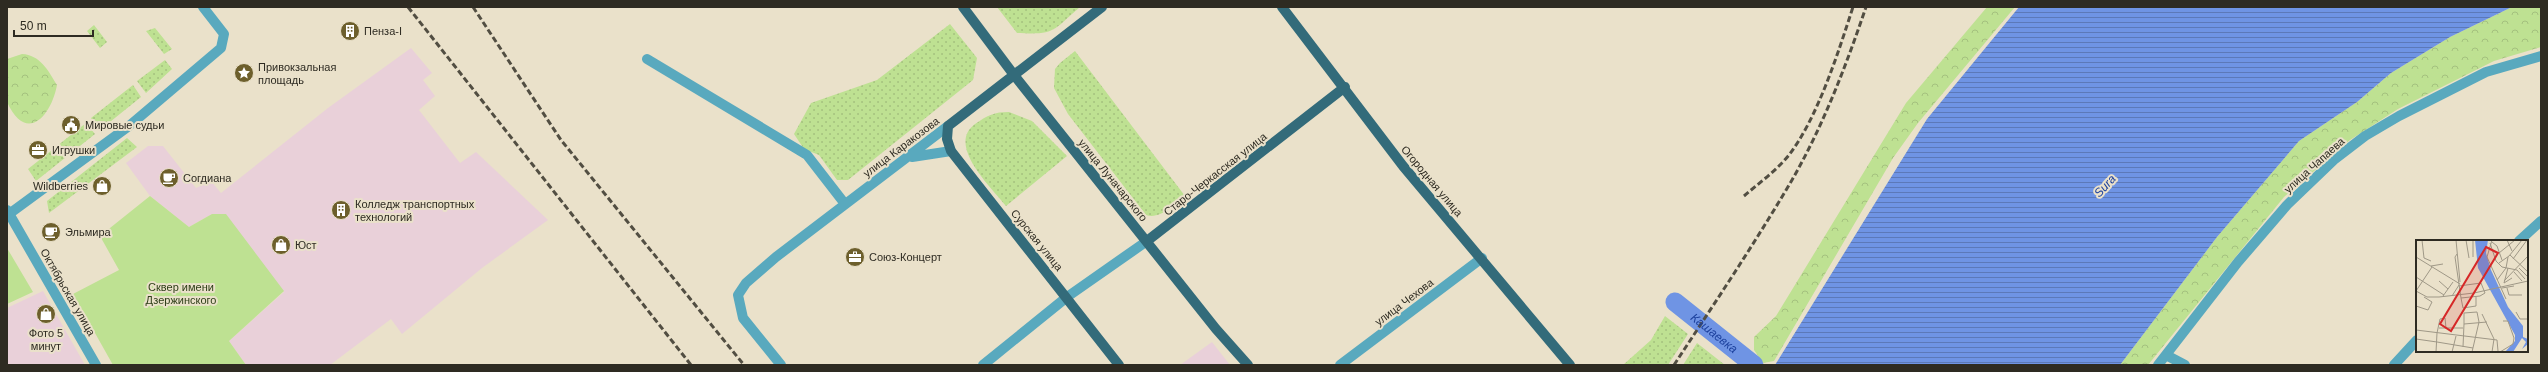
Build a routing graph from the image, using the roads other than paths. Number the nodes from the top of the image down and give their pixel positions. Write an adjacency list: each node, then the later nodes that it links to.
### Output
1 (203, 7): 13 (street)
2 (963, 7): 7 (main road, улица Луначарского)
3 (1102, 7): 7 (main road, улица Каракозова)
4 (1282, 7): 8 (main road, Огородная улица)
5 (2541, 56): 20 (street, улица Чапаева)
6 (647, 59): 12 (street)
7 (1014, 75): 9 (main road, улица Каракозова); 16 (main road, улица Луначарского)
8 (1345, 87): 16 (main road, Старо-Черкасская улица); 17 (main road, Огородная улица)
9 (948, 126): 10 (main road, Сурская улица); 11 (street, улица Каракозова)
10 (951, 151): 11 (street); 18 (main road, Сурская улица)
11 (908, 158): 12 (street, улица Каракозова)
12 (845, 204): 22 (street, улица Каракозова)
13 (8, 212): 21 (street, Октябрьская улица)
14 (2541, 221): 15 (street)
15 (2521, 240)
16 (1147, 241): 18 (street, Старо-Черкасская улица); 25 (main road, улица Луначарского)
17 (1482, 258): 26 (street, улица Чехова); 27 (main road, Огородная улица)
18 (1067, 297): 23 (street, Старо-Черкасская улица); 24 (main road, Сурская улица)
19 (2416, 341): 30 (street)
20 (2166, 355): 28 (street, улица Чапаева); 29 (street)
21 (96, 365)
22 (781, 365)
23 (983, 365)
24 (1119, 365)
25 (1248, 365)
26 (1340, 365)
27 (1570, 365)
28 (2158, 365)
29 (2185, 365)
30 (2394, 365)

